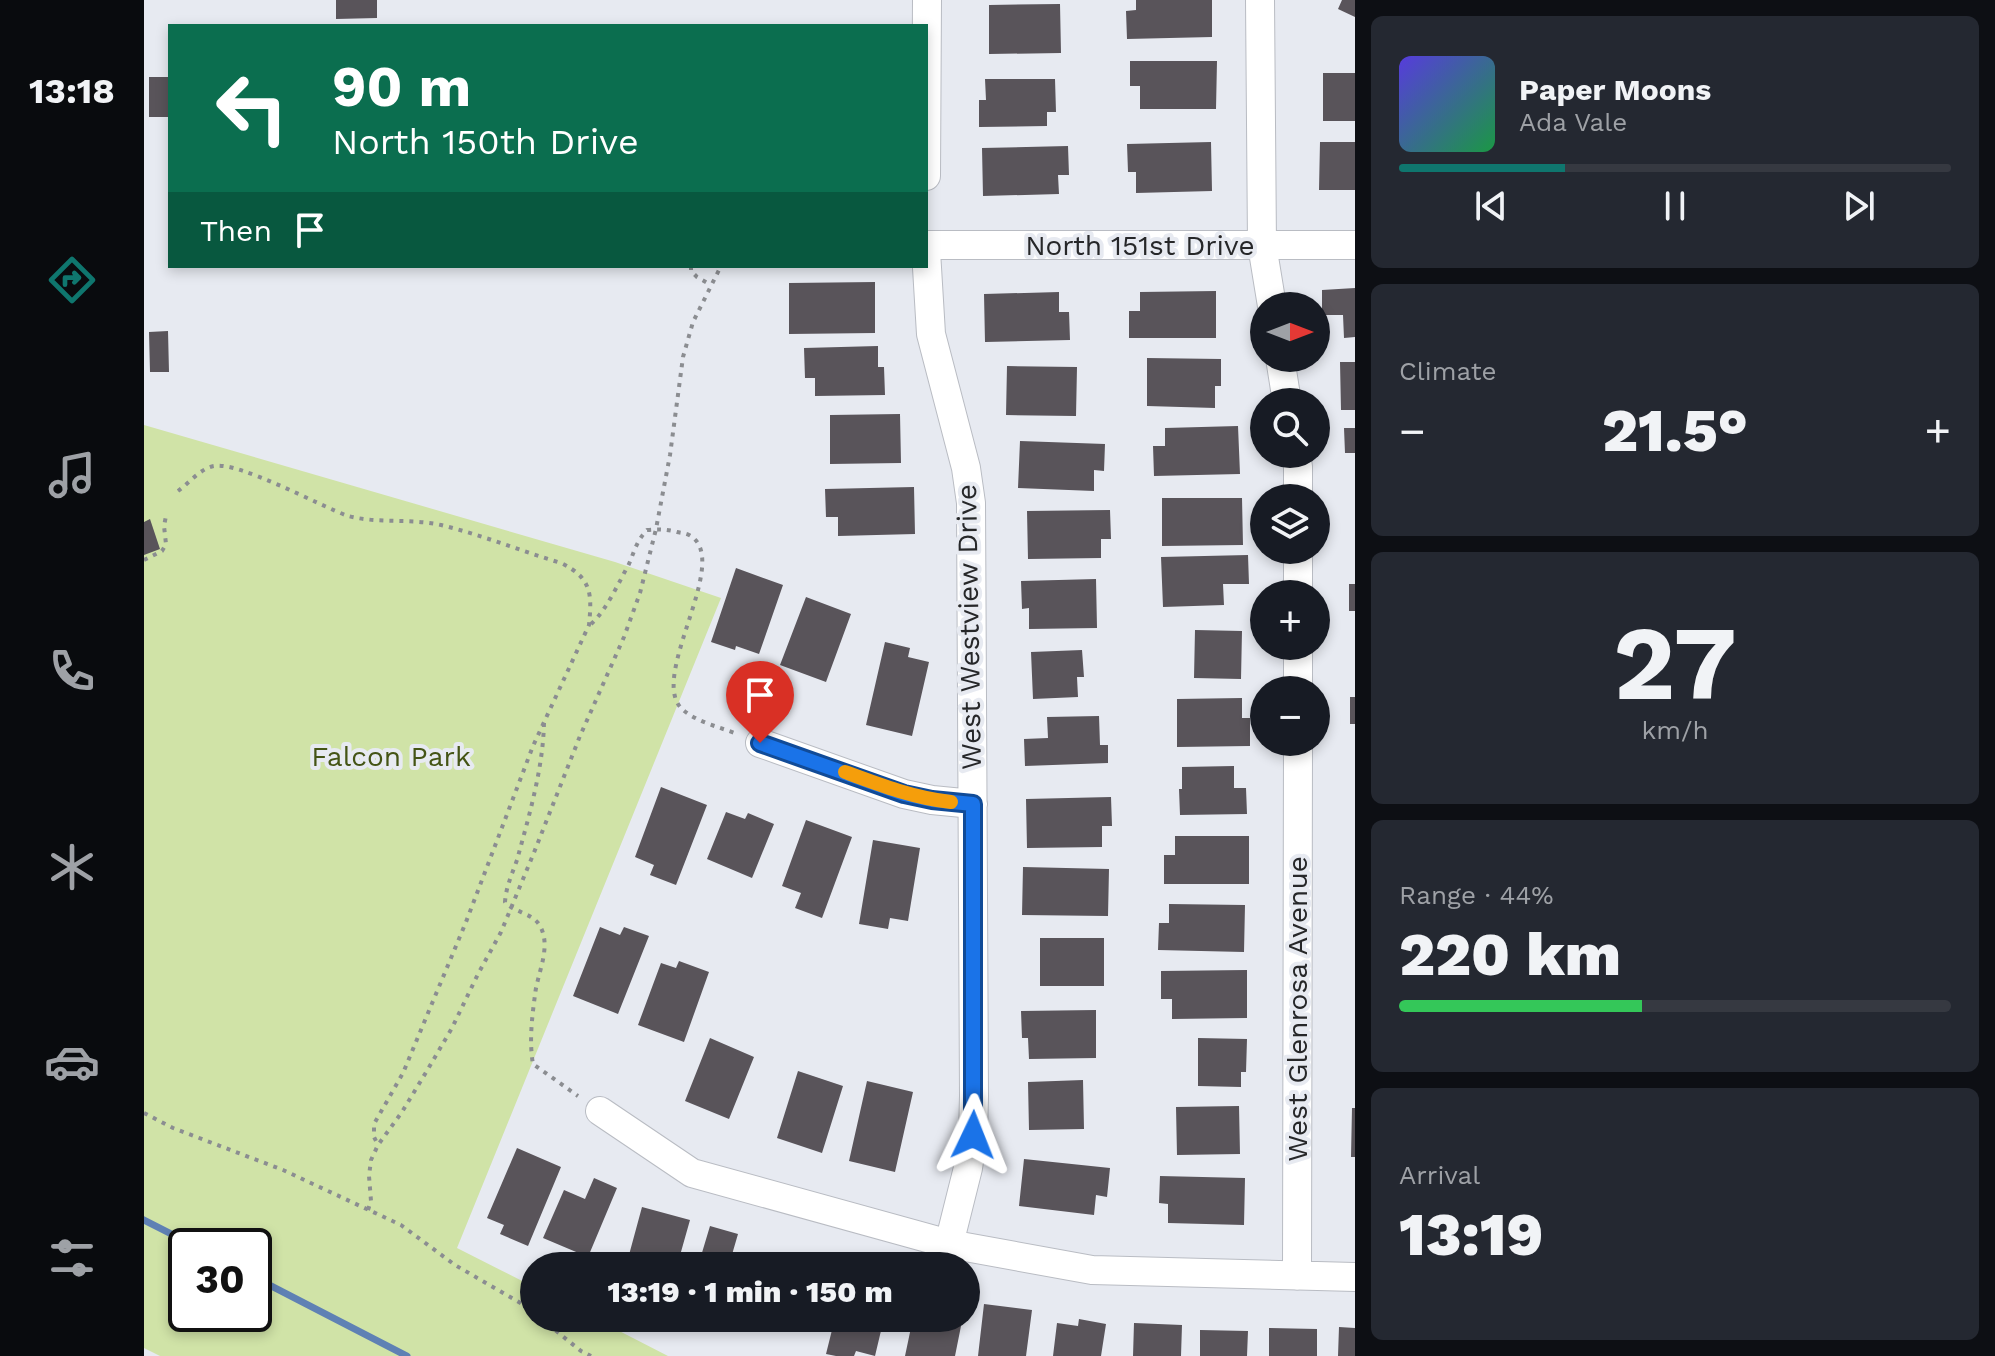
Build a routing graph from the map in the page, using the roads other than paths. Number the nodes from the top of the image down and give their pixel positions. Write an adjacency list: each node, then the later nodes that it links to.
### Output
1 (927, 0): 3 (street)
2 (1260, 0): 5 (street)
3 (927, 24)
4 (928, 245): 5 (street, North 151st Drive)
5 (1262, 245): 6 (street, North 151st Drive); 8 (street)
6 (1355, 245)
7 (927, 268): 11 (street, West Westview Drive)
8 (1270, 292)
9 (760, 743): 11 (street)
10 (1298, 756): 14 (street, West Glenrosa Avenue)
11 (973, 804): 13 (street, West Westview Drive)
12 (600, 1111): 13 (street)
13 (949, 1244): 14 (street)
14 (1297, 1276): 15 (street)
15 (1355, 1277)

